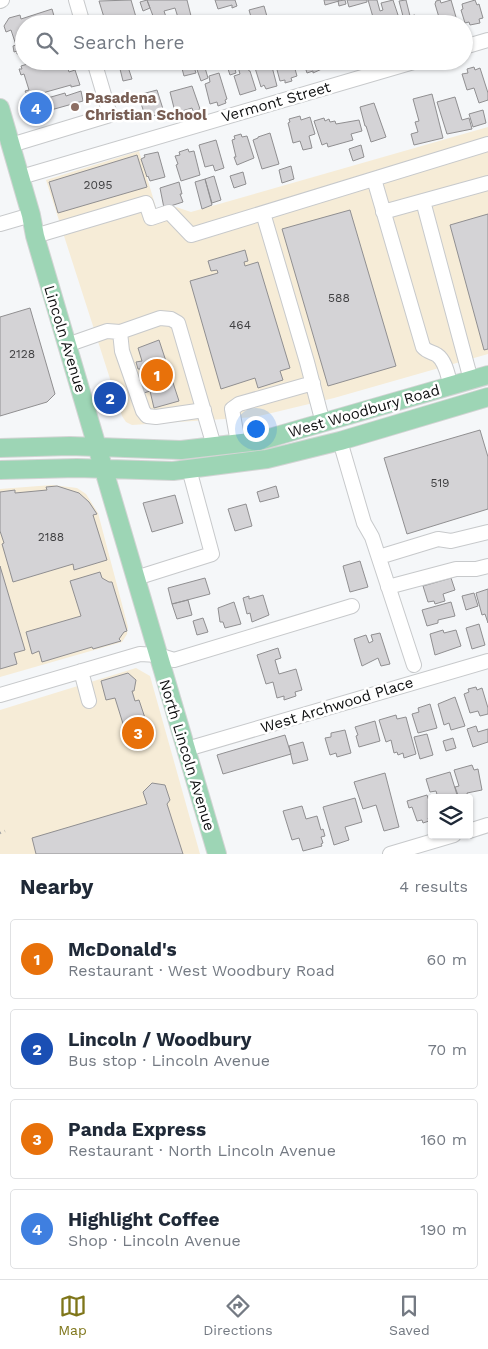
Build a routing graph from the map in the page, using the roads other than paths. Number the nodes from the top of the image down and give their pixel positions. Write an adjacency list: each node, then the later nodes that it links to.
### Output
1 (76, 0): 2 (street)
2 (80, 15)
3 (488, 40): 4 (street)
4 (473, 44)
5 (97, 70): 9 (street)
6 (386, 70): 10 (street, Vermont Street)
7 (0, 108): 9 (main road, Lincoln Avenue)
8 (488, 144): 11 (street)
9 (11, 145): 10 (main road, Lincoln Avenue)
10 (21, 177): 16 (main road, Lincoln Avenue)
11 (374, 179): 14 (street); 15 (street)
12 (488, 183): 13 (street)
13 (423, 201): 14 (street); 22 (street)
14 (383, 212): 24 (street)
15 (263, 213): 18 (street); 23 (street)
16 (31, 215): 17 (street); 18 (main road, Lincoln Avenue)
17 (0, 224)
18 (35, 236): 20 (main road, Lincoln Avenue)
19 (120, 332): 20 (street); 26 (street); 26 (street)
20 (67, 345): 32 (main road, Lincoln Avenue)
21 (488, 375): 22 (main road, West Woodbury Road)
22 (471, 380): 24 (main road, West Woodbury Road)
23 (313, 383): 27 (street); 29 (street)
24 (451, 386): 27 (main road, West Woodbury Road)
25 (488, 397): 28 (main road, West Woodbury Road)
26 (204, 410): 30 (street)
27 (324, 423): 29 (main road, West Woodbury Road)
28 (340, 441): 33 (main road, West Woodbury Road); 37 (street)
29 (238, 443): 30 (main road, West Woodbury Road)
30 (214, 446): 32 (main road, West Woodbury Road)
31 (0, 448): 32 (main road, West Woodbury Road)
32 (97, 448): 35 (main road, Lincoln Avenue)
33 (189, 469): 35 (main road, West Woodbury Road); 39 (street)
34 (0, 470): 35 (main road, West Woodbury Road)
35 (104, 470): 39 (main road, Lincoln Avenue)
36 (488, 532): 37 (street)
37 (379, 557): 40 (street)
38 (488, 566): 40 (street)
39 (136, 578): 42 (main road, Lincoln Avenue)
40 (388, 587): 44 (street)
41 (352, 606): 42 (street)
42 (158, 656): 45 (street); 48 (main road, North Lincoln Avenue)
43 (488, 661): 48 (street, West Archwood Place)
44 (414, 665)
45 (81, 672): 46 (street); 47 (street)
46 (0, 695)
47 (90, 702)
48 (187, 749): 52 (main road, North Lincoln Avenue)
49 (488, 825): 50 (street)
50 (473, 830)
51 (441, 839): 53 (street)
52 (217, 854)
53 (390, 854)

